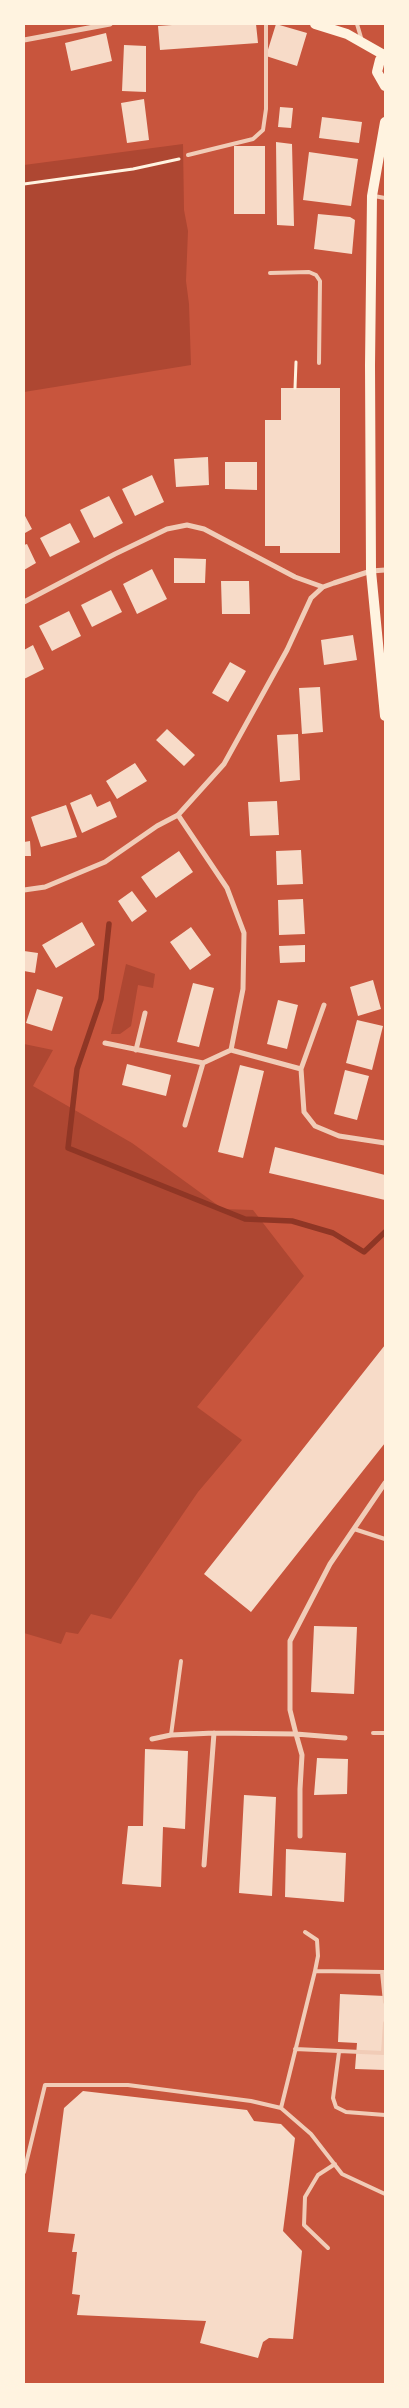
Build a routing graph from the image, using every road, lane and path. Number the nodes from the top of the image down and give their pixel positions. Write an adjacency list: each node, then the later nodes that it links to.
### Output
1 (110, 24): 5 (street)
2 (266, 24): 10 (lane)
3 (315, 24): 6 (main road)
4 (358, 24): 6 (lane)
5 (24, 40)
6 (363, 44): 7 (main road)
7 (385, 54): 8 (main road)
8 (385, 86)
9 (385, 122): 12 (main road)
10 (188, 155): 11 (path)
11 (24, 184)
12 (372, 196): 13 (lane); 19 (main road)
13 (385, 198)
14 (270, 273): 16 (lane)
15 (296, 362): 17 (path)
16 (319, 363)
17 (295, 388)
18 (385, 570): 19 (street)
19 (371, 571): 20 (street); 22 (main road)
20 (323, 587): 21 (street); 23 (street)
21 (24, 602)
22 (385, 716)
23 (178, 815): 24 (street); 29 (street)
24 (24, 890)
25 (324, 1005): 31 (street)
26 (145, 1013): 28 (street)
27 (105, 1043): 28 (street)
28 (136, 1050): 30 (street)
29 (231, 1050): 30 (street); 31 (street)
30 (203, 1063): 32 (street)
31 (301, 1069): 33 (street)
32 (186, 1126)
33 (385, 1143)
34 (385, 1483): 35 (street)
35 (354, 1530): 36 (lane); 41 (street)
36 (385, 1539)
37 (181, 1661): 42 (lane)
38 (372, 1732): 40 (lane)
39 (214, 1733): 41 (street); 42 (street); 46 (street)
40 (385, 1733)
41 (296, 1734): 43 (street); 45 (street)
42 (171, 1735): 44 (street)
43 (345, 1738)
44 (152, 1739)
45 (300, 1836)
46 (204, 1865)
47 (304, 1932): 48 (lane)
48 (315, 1972): 49 (lane); 52 (lane)
49 (384, 1972): 50 (lane)
50 (385, 2002)
51 (385, 2023): 53 (lane)
52 (296, 2049): 53 (lane); 54 (lane)
53 (340, 2052): 55 (lane)
54 (281, 2108): 56 (lane); 57 (lane)
55 (385, 2115)
56 (335, 2164): 58 (lane); 59 (lane)
57 (24, 2172)
58 (385, 2194)
59 (328, 2248)

